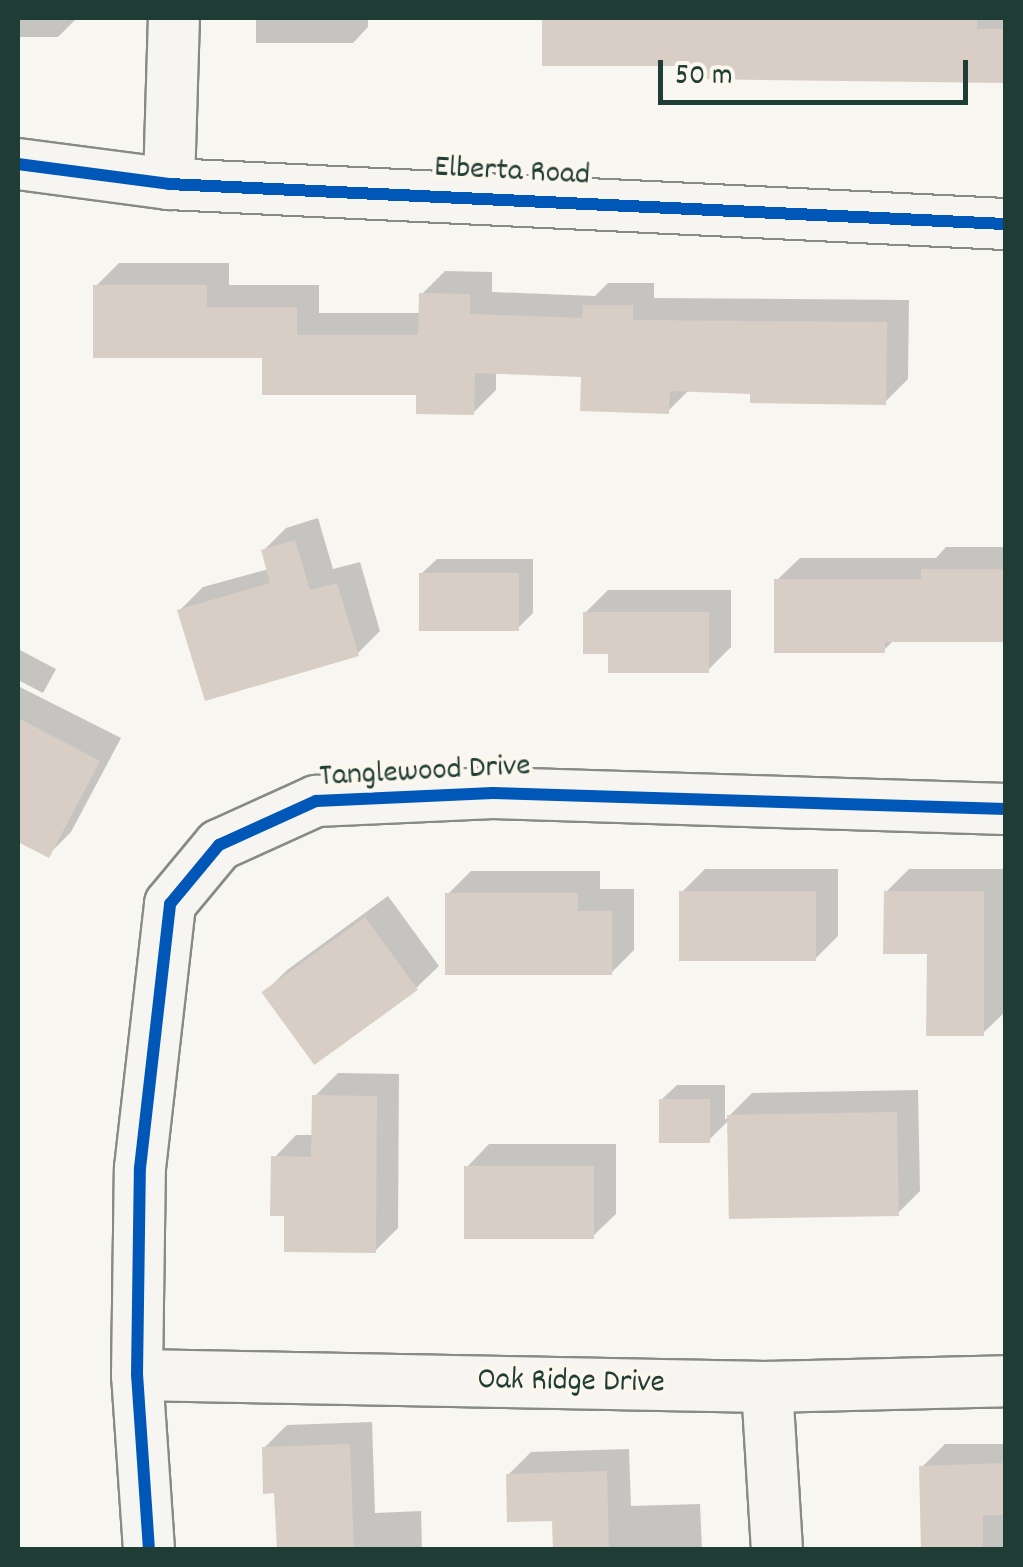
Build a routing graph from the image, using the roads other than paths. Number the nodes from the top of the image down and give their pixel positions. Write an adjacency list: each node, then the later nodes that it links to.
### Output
1 (174, 18): 3 (street)
2 (18, 164): 3 (street, Elberta Road)
3 (169, 184): 4 (street, Elberta Road)
4 (1006, 224)
5 (1006, 809): 6 (street, Tanglewood Drive)
6 (137, 1375): 8 (street, Oak Ridge Drive); 9 (street, Tanglewood Drive)
7 (1006, 1381): 8 (street, Oak Ridge Drive)
8 (768, 1387): 10 (street)
9 (148, 1550)
10 (776, 1550)

